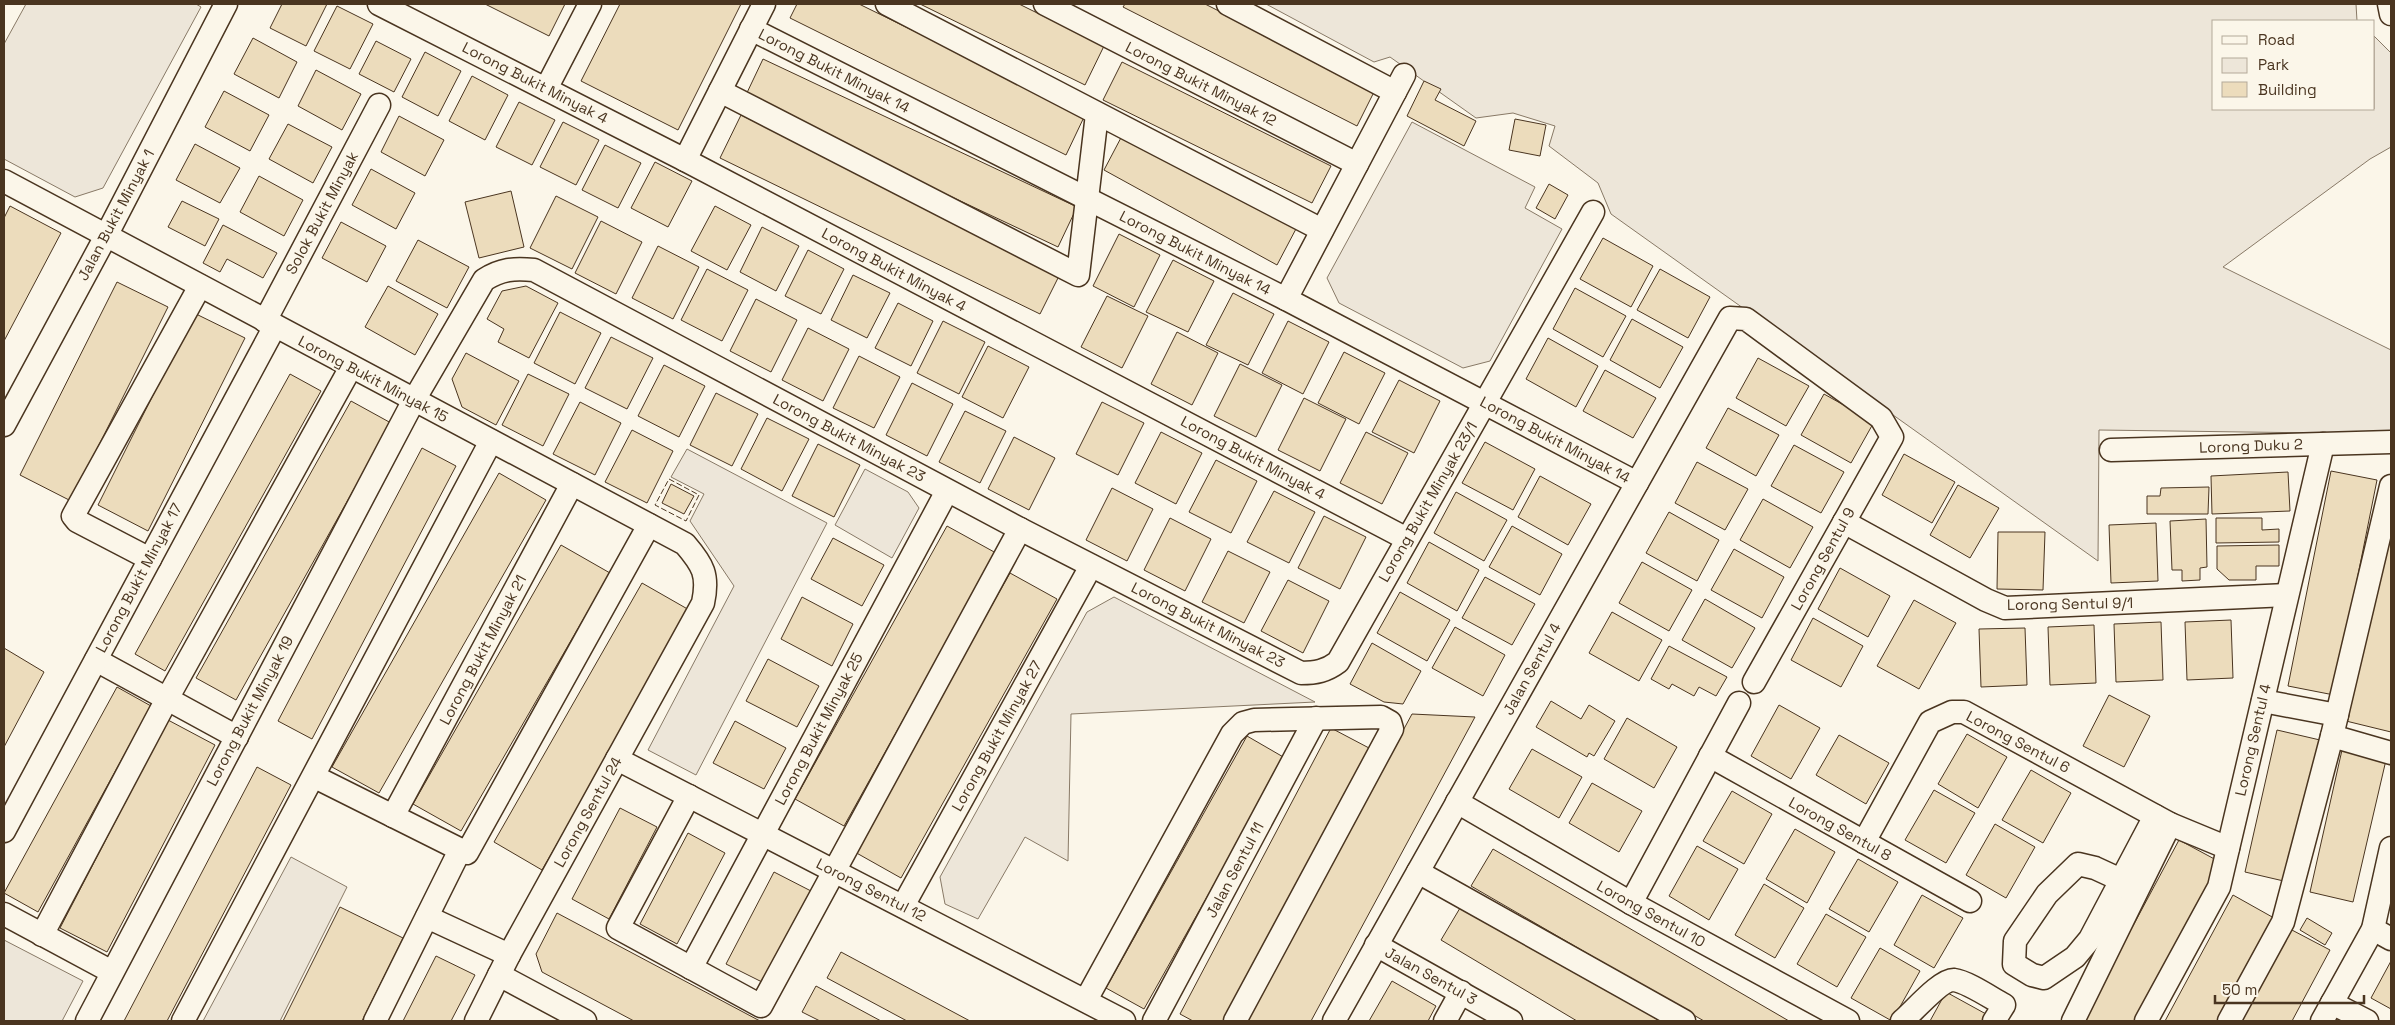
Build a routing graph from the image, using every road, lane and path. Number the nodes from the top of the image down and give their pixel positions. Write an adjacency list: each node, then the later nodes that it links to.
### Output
1 (226, 4): 22 (street, Jalan Bukit Minyak 1)
2 (379, 4): 9 (street, Lorong Bukit Minyak 4)
3 (590, 4): 12 (street)
4 (764, 4): 11 (street)
5 (887, 4): 15 (street)
6 (1045, 4): 17 (street, Lorong Bukit Minyak 12)
7 (1228, 4): 17 (street)
8 (2389, 4): 10 (street)
9 (414, 12): 12 (street, Lorong Bukit Minyak 4)
10 (2391, 14)
11 (751, 29): 13 (street); 19 (street, Lorong Bukit Minyak 14)
12 (546, 89): 16 (street, Lorong Bukit Minyak 4)
13 (720, 91): 16 (street); 19 (street)
14 (379, 105): 25 (street, Solok Bukit Minyak)
15 (1097, 114): 19 (street); 21 (street)
16 (685, 160): 42 (street, Lorong Bukit Minyak 4)
17 (1357, 164): 21 (street)
18 (5, 185): 22 (street, Lorong Bukit Minyak 15)
19 (1088, 199): 24 (street, Lorong Bukit Minyak 14)
20 (1593, 212): 28 (street, Lorong Bukit Minyak 23/1)
21 (1322, 230): 24 (street)
22 (106, 236): 23 (street, Lorong Bukit Minyak 15); 29 (street, Jalan Bukit Minyak 1)
23 (200, 286): 25 (street, Lorong Bukit Minyak 15); 43 (street)
24 (1286, 299): 28 (street, Lorong Bukit Minyak 14)
25 (270, 323): 26 (street, Lorong Bukit Minyak 15); 43 (street, Lorong Bukit Minyak 17)
26 (351, 367): 27 (street, Lorong Bukit Minyak 15); 50 (street)
27 (414, 400): 31 (street, Lorong Bukit Minyak 15); 38 (street, Lorong Bukit Minyak 23); 55 (street, Lorong Bukit Minyak 19)
28 (1485, 404): 35 (street, Lorong Bukit Minyak 14); 42 (street, Lorong Bukit Minyak 23/1)
29 (4, 426)
30 (1892, 436): 35 (street, Jalan Sentul 4); 39 (street, Lorong Sentul 9)
31 (491, 441): 36 (street, Lorong Bukit Minyak 15); 59 (street)
32 (2391, 442): 33 (street, Lorong Duku 2)
33 (2323, 444): 34 (street, Lorong Duku 2); 45 (street, Lorong Sentul 4)
34 (2111, 450)
35 (1637, 483): 61 (street, Jalan Sentul 4)
36 (572, 484): 40 (street, Lorong Bukit Minyak 15); 62 (street, Lorong Bukit Minyak 21)
37 (2391, 486): 54 (street)
38 (947, 491): 41 (street, Lorong Bukit Minyak 23); 65 (street, Lorong Bukit Minyak 25)
39 (1844, 522): 45 (street, Lorong Sentul 9/1); 49 (street, Lorong Sentul 9)
40 (649, 525): 46 (street, Lorong Bukit Minyak 15); 69 (street)
41 (1020, 529): 44 (street, Lorong Bukit Minyak 23); 70 (street)
42 (1408, 540): 48 (street, Lorong Bukit Minyak 23/1)
43 (150, 559): 47 (street, Lorong Bukit Minyak 17)
44 (1091, 566): 48 (street, Lorong Bukit Minyak 23); 75 (street, Lorong Bukit Minyak 27)
45 (2287, 596): 51 (street, Lorong Sentul 4)
46 (703, 604): 58 (street, Lorong Sentul 24)
47 (96, 660): 50 (street); 64 (street, Lorong Bukit Minyak 17)
48 (1338, 662)
49 (1754, 682)
50 (167, 700): 55 (street); 79 (street)
51 (2262, 701): 54 (street); 67 (street, Lorong Sentul 4)
52 (1739, 703): 57 (street)
53 (1316, 718): 86 (street); 95 (street, Jalan Sentul 11); 96 (street)
54 (2334, 725): 56 (street); 105 (street)
55 (236, 737): 83 (street, Lorong Bukit Minyak 19)
56 (2391, 753)
57 (1710, 756): 66 (street, Lorong Sentul 8); 74 (street)
58 (617, 759): 60 (street, Lorong Sentul 12); 81 (street, Lorong Sentul 24)
59 (315, 776): 62 (street); 90 (street)
60 (690, 796): 65 (street, Lorong Sentul 12); 82 (street)
61 (1457, 802): 71 (street, Jalan Sentul 4); 74 (street, Lorong Sentul 10)
62 (393, 816): 69 (street)
63 (2162, 820): 66 (street, Lorong Sentul 6); 67 (street, Lorong Sentul 6); 72 (street); 103 (street)
64 (4, 830)
65 (763, 834): 70 (street, Lorong Sentul 12); 82 (street, Lorong Bukit Minyak 25)
66 (1864, 842): 73 (street, Lorong Sentul 8)
67 (2228, 848): 104 (street, Lorong Sentul 4)
68 (2391, 848): 78 (street)
69 (460, 850): 77 (street)
70 (834, 871): 75 (street, Lorong Sentul 12); 82 (street)
71 (1418, 872): 80 (street, Jalan Sentul 4); 100 (street)
72 (2121, 880): 72 (street)
73 (1970, 901)
74 (1631, 903): 101 (street, Lorong Sentul 10)
75 (903, 906): 86 (street, Lorong Sentul 12)
76 (4, 914): 79 (street)
77 (427, 917): 81 (street); 91 (street)
78 (2382, 934): 87 (street)
79 (42, 935): 83 (street)
80 (1376, 945): 85 (street, Jalan Sentul 3); 97 (street, Jalan Sentul 4)
81 (509, 955): 84 (street, Lorong Sentul 24)
82 (691, 968)
83 (112, 972): 89 (street, Lorong Bukit Minyak 19)
84 (499, 975): 92 (street, Lorong Sentul 24); 93 (street)
85 (1461, 992): 98 (street); 99 (street, Jalan Sentul 3)
86 (1086, 1000): 94 (street, Lorong Sentul 12)
87 (2327, 1012): 106 (street)
88 (1999, 1013): 102 (street)
89 (87, 1021)
90 (183, 1021)
91 (375, 1021)
92 (476, 1021)
93 (585, 1021)
94 (1124, 1021)
95 (1154, 1021)
96 (1235, 1021)
97 (1334, 1021)
98 (1445, 1021)
99 (1511, 1021)
100 (1684, 1021)
101 (1848, 1021)
102 (1902, 1021)
103 (2073, 1021)
104 (2146, 1021)
105 (2229, 1021)
106 (2366, 1021)

